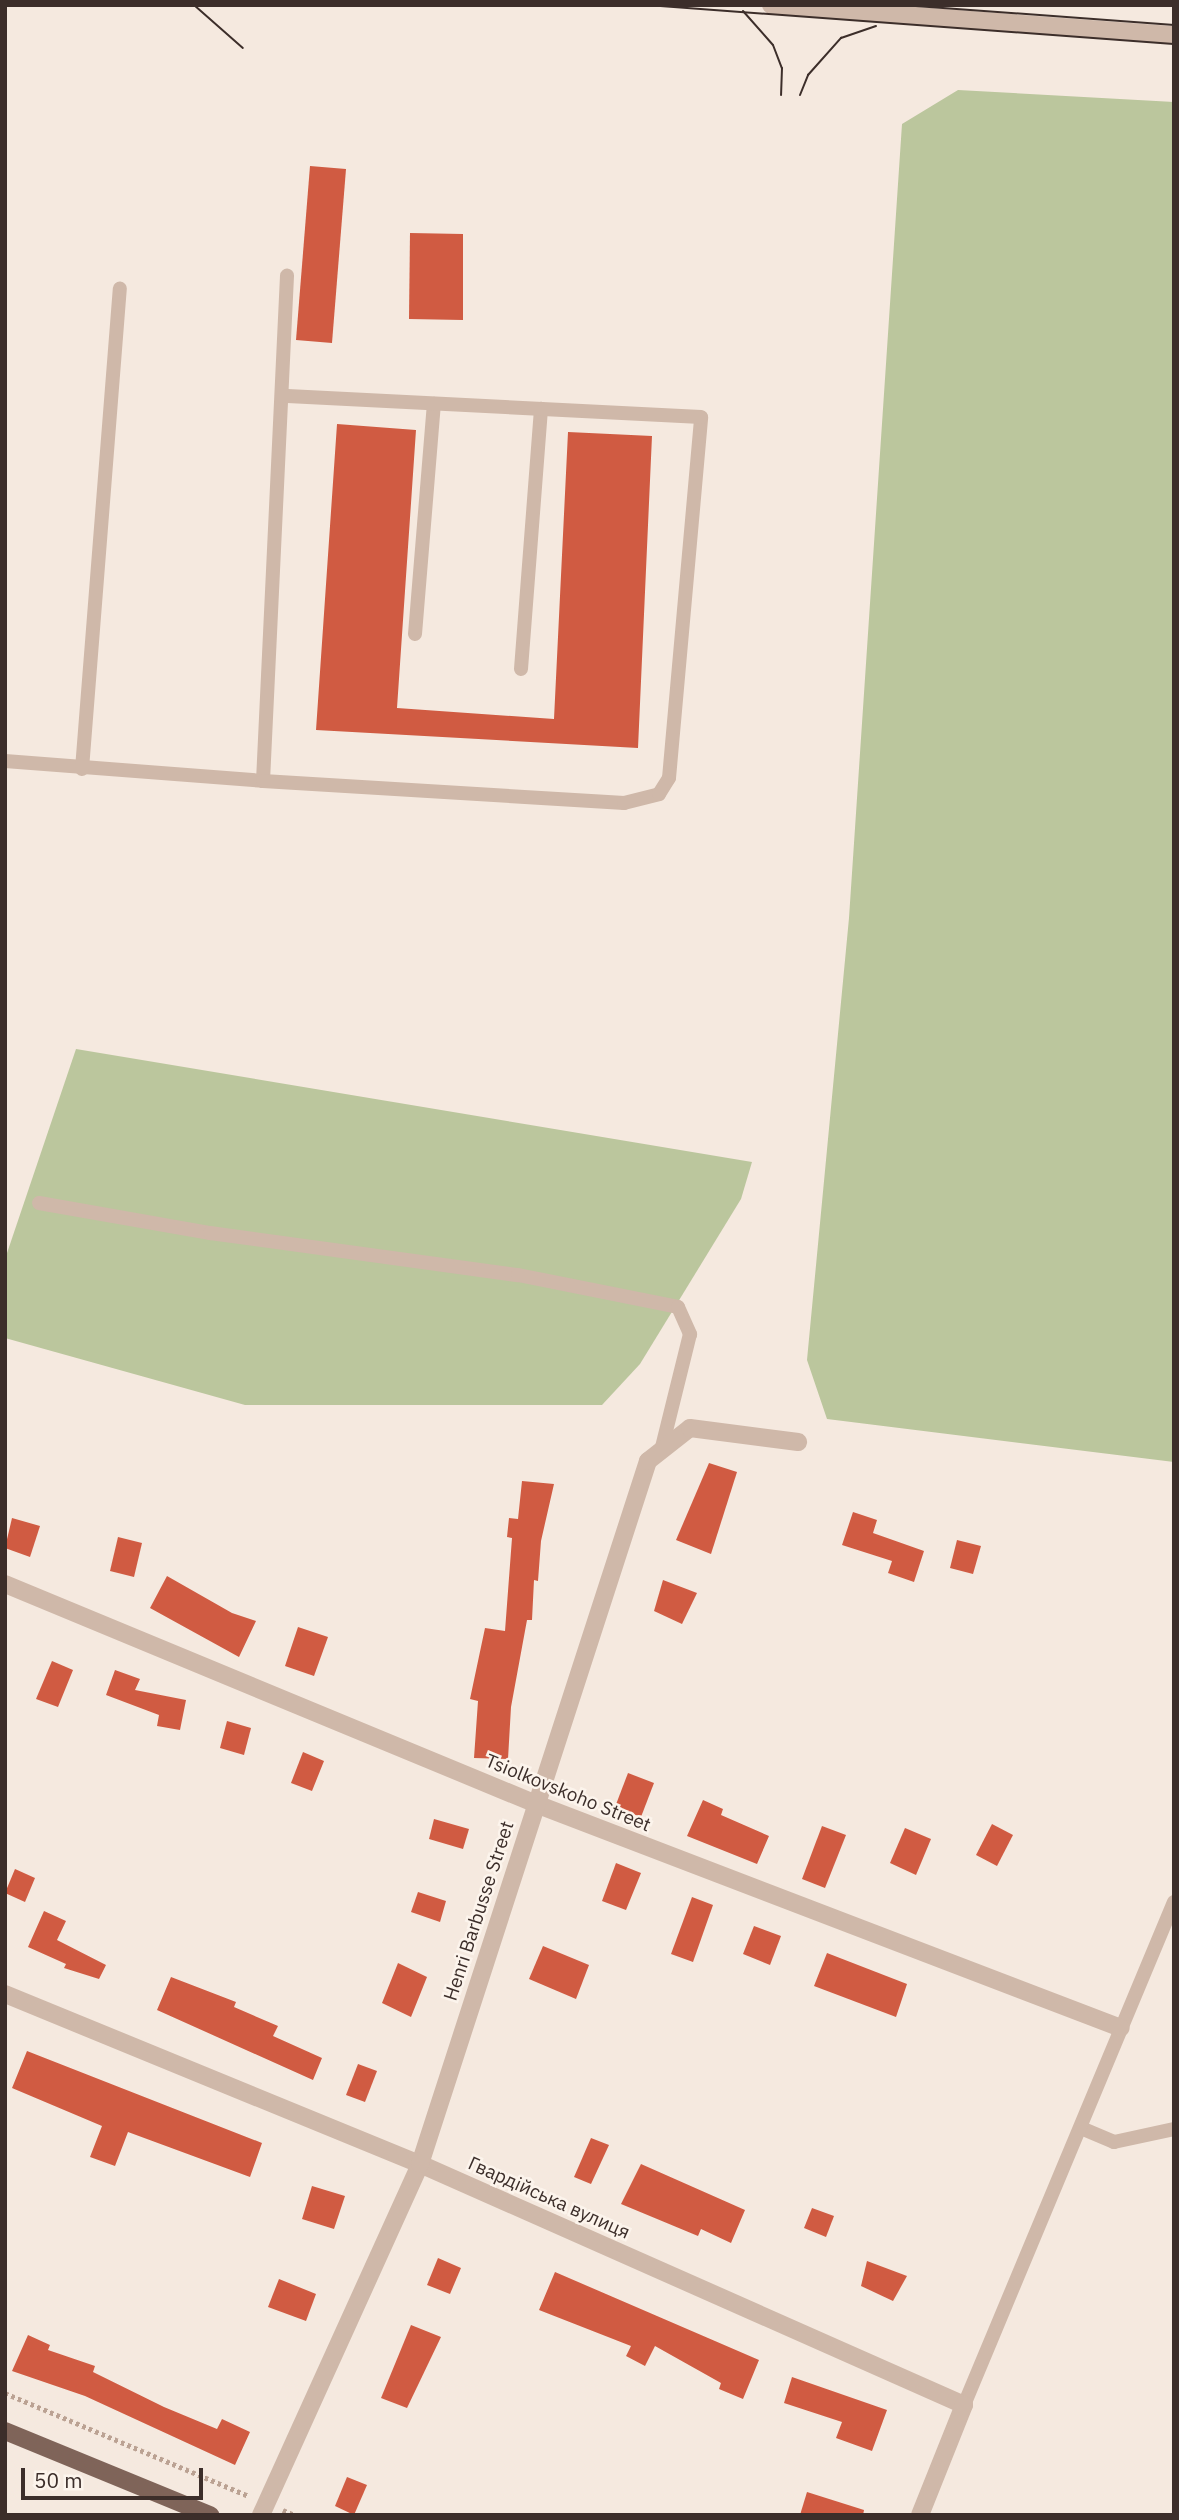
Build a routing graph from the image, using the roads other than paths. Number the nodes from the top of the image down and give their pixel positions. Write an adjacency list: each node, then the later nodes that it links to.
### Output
1 (771, 5): 2 (street)
2 (1174, 35)
3 (287, 276): 5 (lane)
4 (120, 288): 11 (lane)
5 (282, 396): 6 (lane); 12 (lane)
6 (434, 404): 7 (lane); 8 (lane)
7 (541, 409): 9 (lane); 12 (lane)
8 (415, 634)
9 (521, 669)
10 (5, 761): 11 (lane)
11 (82, 769): 12 (lane)
12 (263, 781)
13 (38, 1203): 15 (lane)
14 (799, 1442): 15 (street, Henri Barbusse Street)
15 (661, 1451): 17 (street, Henri Barbusse Street)
16 (5, 1584): 17 (street, Tsiolkovskoho Street)
17 (536, 1804): 20 (street, Tsiolkovskoho Street); 23 (street, Henri Barbusse Street)
18 (1172, 1911): 20 (lane)
19 (5, 1994): 23 (street, Гвардійська вулиця)
20 (1121, 2028): 21 (lane)
21 (1081, 2128): 22 (lane); 24 (lane)
22 (1174, 2129)
23 (420, 2164): 24 (street, Гвардійська вулиця); 26 (street, Henri Barbusse Street)
24 (964, 2405): 28 (street)
25 (5, 2431): 27 (main road)
26 (264, 2509)
27 (209, 2515)
28 (920, 2515)

